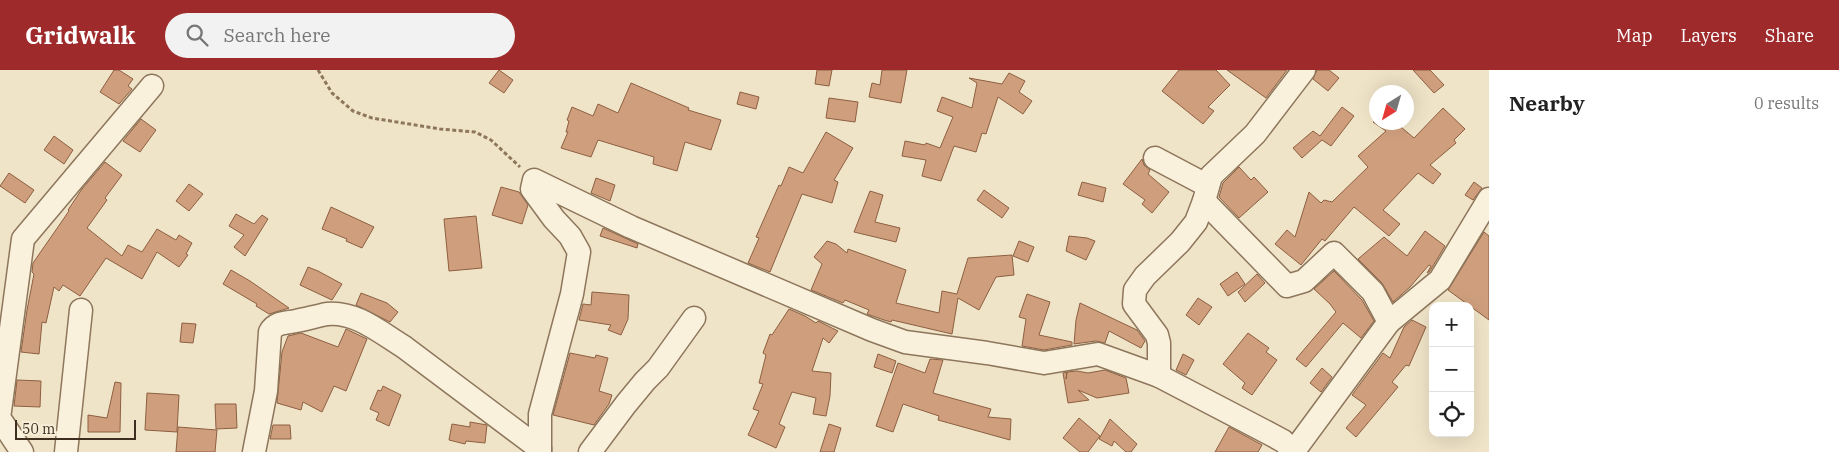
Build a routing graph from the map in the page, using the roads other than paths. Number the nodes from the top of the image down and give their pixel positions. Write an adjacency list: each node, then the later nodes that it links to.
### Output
1 (1304, 70): 4 (street)
2 (152, 86): 10 (street)
3 (1155, 158): 4 (street)
4 (1206, 194): 8 (street); 9 (street)
5 (1489, 199): 8 (street)
6 (81, 310): 14 (street)
7 (694, 318): 16 (street)
8 (1389, 322): 17 (street)
9 (1159, 376): 12 (street); 17 (street)
10 (0, 411)
11 (0, 419): 13 (street)
12 (540, 451): 15 (street)
13 (22, 452)
14 (66, 452)
15 (254, 452)
16 (590, 452)
17 (1294, 452)

